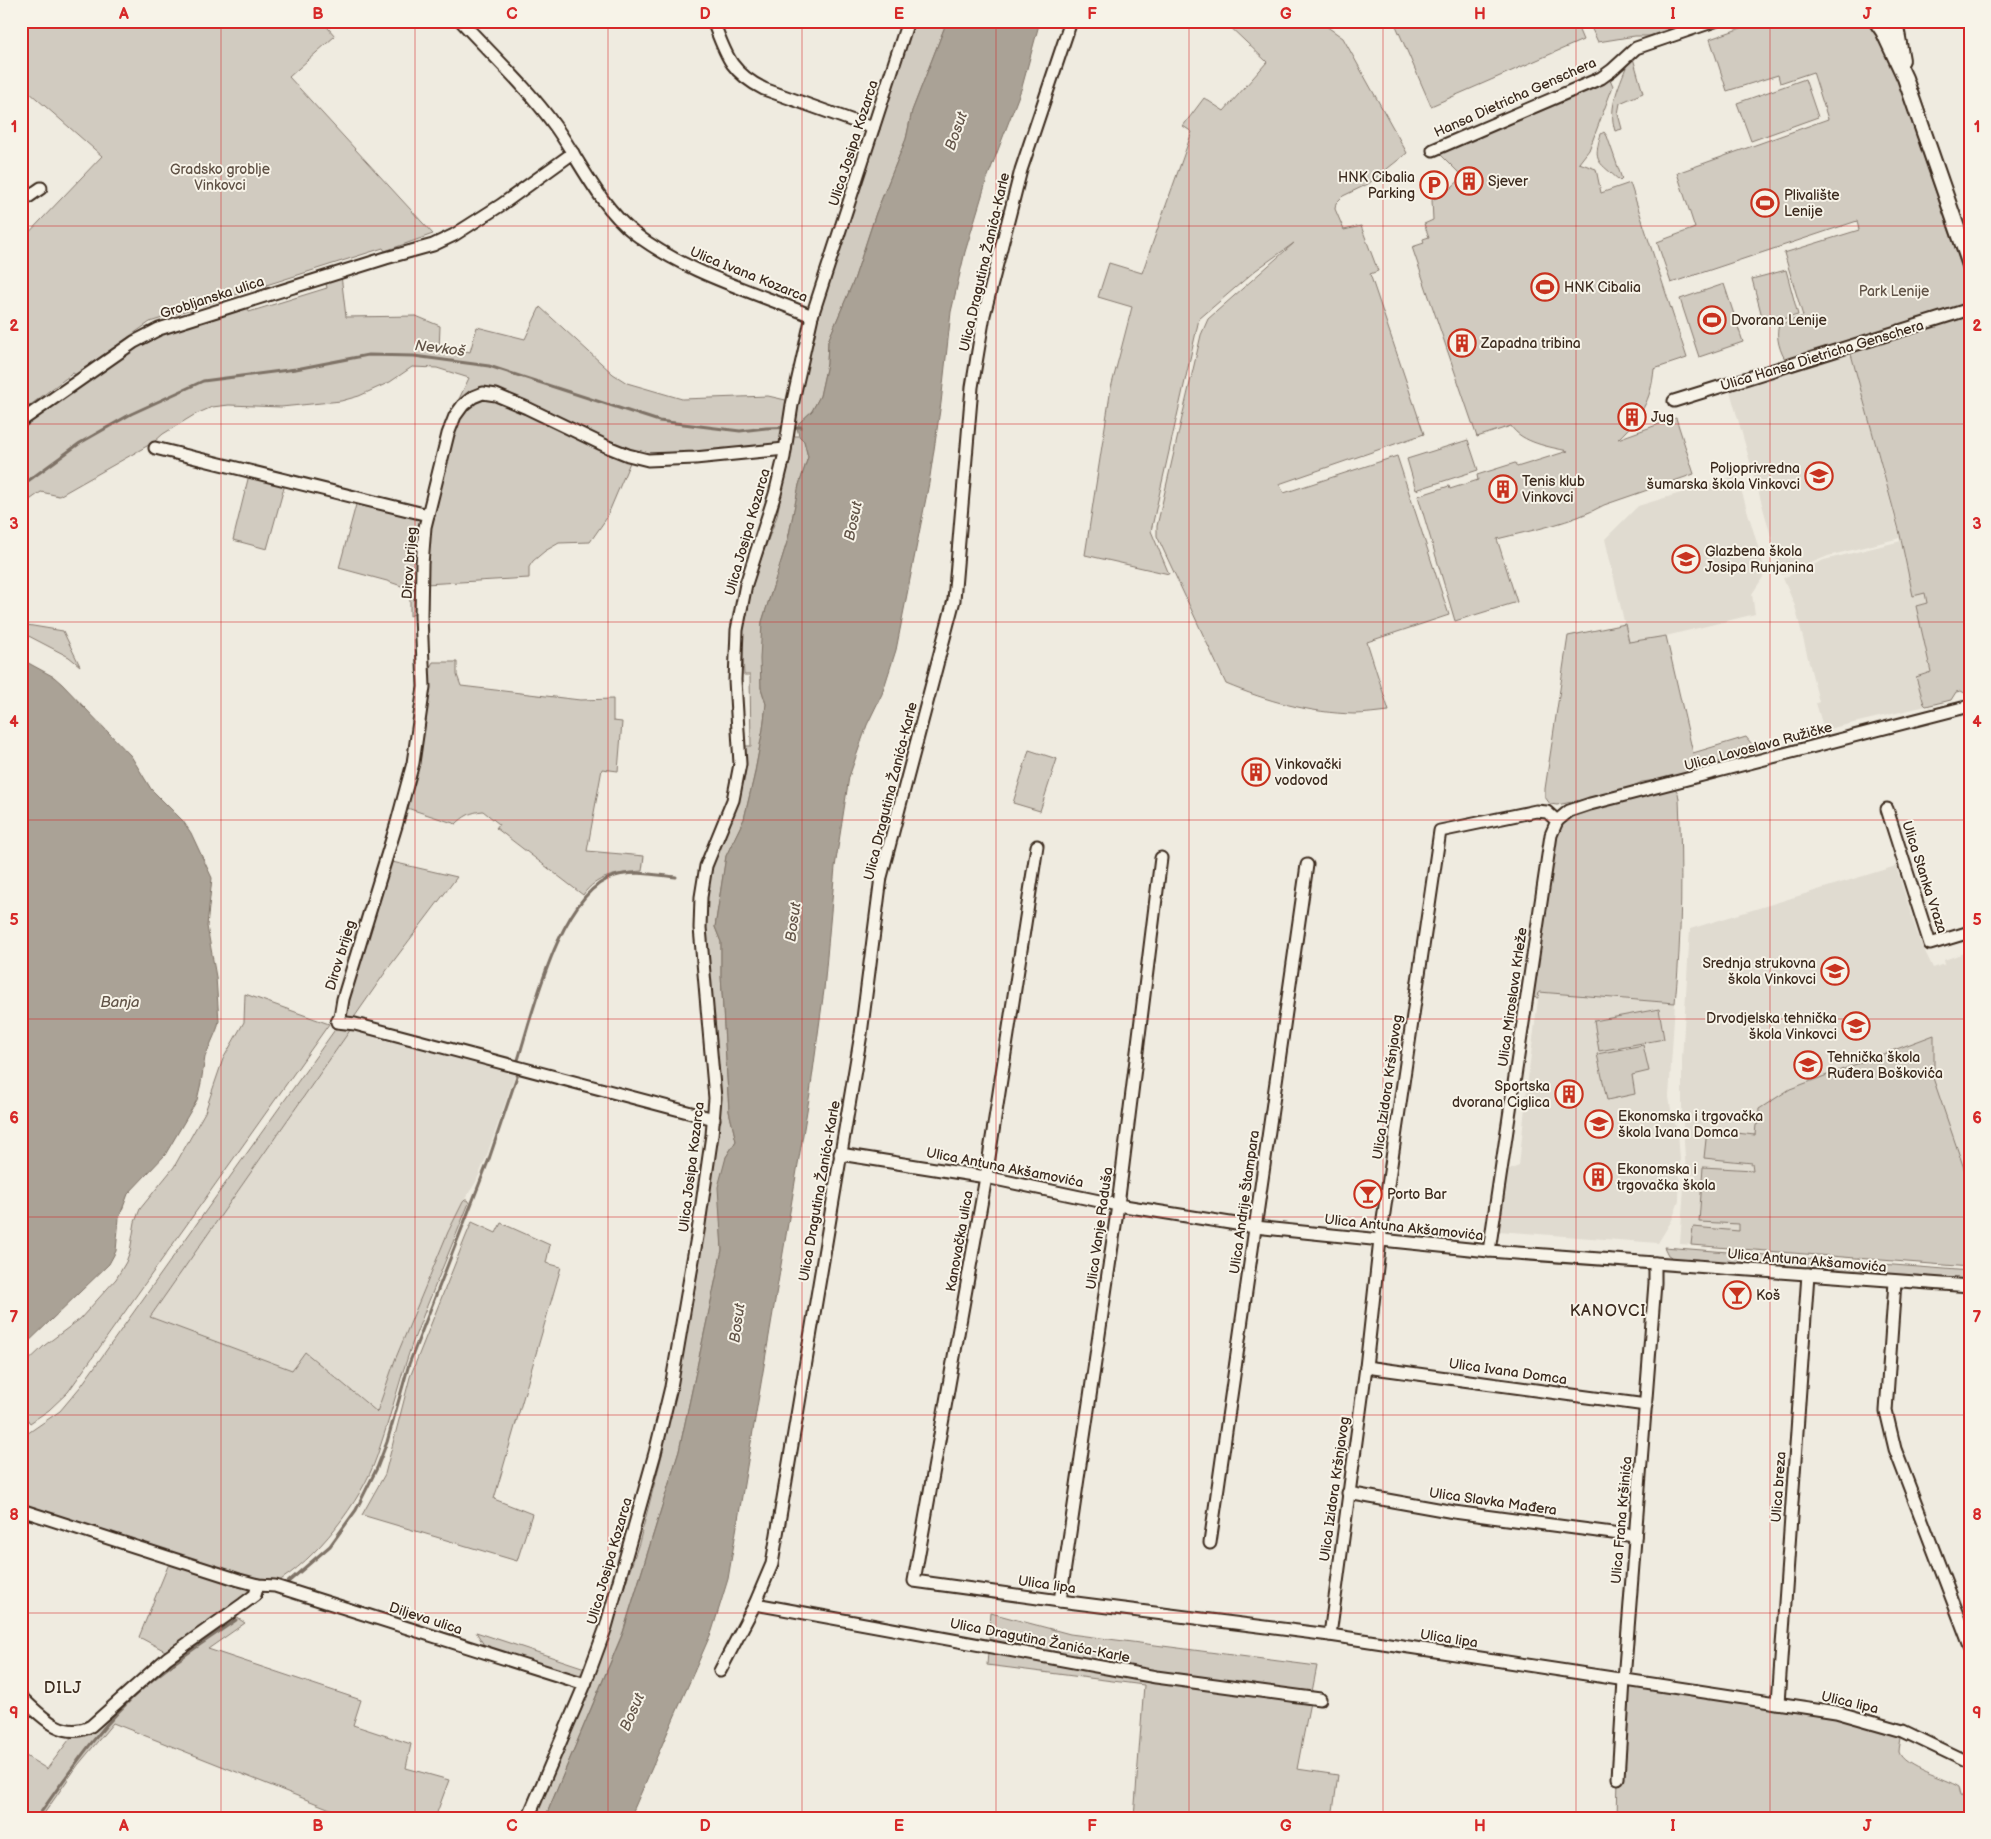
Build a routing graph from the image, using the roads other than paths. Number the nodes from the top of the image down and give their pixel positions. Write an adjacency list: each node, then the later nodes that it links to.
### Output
1 (461, 21): 11 (street, Ulica Ivana Kozarca)
2 (713, 21): 9 (street)
3 (908, 21): 9 (street, Ulica Josipa Kozarca)
4 (1071, 21): 31 (street, Ulica Dragutina Žanića-Karle)
5 (1715, 21): 10 (street, Hansa Dietricha Genschera)
6 (1876, 21): 8 (main road)
7 (1895, 21): 8 (main road)
8 (1906, 78): 14 (main road)
9 (873, 128): 16 (street, Ulica Josipa Kozarca)
10 (1433, 150)
11 (573, 153): 16 (street, Ulica Ivana Kozarca); 18 (street, Grobljanska ulica)
12 (41, 188): 13 (street)
13 (21, 202)
14 (1970, 266)
15 (1970, 309): 17 (street, Ulica Hansa Dietricha Genschera)
16 (812, 316): 20 (street, Ulica Josipa Kozarca)
17 (1674, 400)
18 (21, 421)
19 (594, 440): 20 (street, Ulica Josipa Kozarca); 22 (street, Dirov brijeg)
20 (785, 444): 30 (street, Ulica Josipa Kozarca)
21 (155, 448): 22 (street, Dirov brijeg)
22 (428, 515): 30 (street, Dirov brijeg)
23 (1970, 706): 25 (street, Ulica Lavoslava Ružičke)
24 (1887, 809): 29 (street, Ulica Stanka Vraza)
25 (1557, 821): 35 (street, Ulica Izidora Kršnjavog); 36 (street, Ulica Miroslava Krleže)
26 (1037, 846): 32 (street, Kanovačka ulica)
27 (1161, 858): 33 (street, Ulica Vanje Raduša)
28 (1306, 865): 34 (street, Ulica Andrije Štampara)
29 (1970, 932)
30 (714, 1119): 55 (street, Ulica Josipa Kozarca)
31 (840, 1154): 32 (street, Ulica Antuna Akšamovića); 50 (street, Ulica Dragutina Žanića-Karle)
32 (986, 1177): 33 (street, Ulica Antuna Akšamovića); 47 (street, Kanovačka ulica)
33 (1118, 1205): 34 (street, Ulica Antuna Akšamovića); 49 (street, Ulica Vanje Raduša)
34 (1255, 1227): 35 (street, Ulica Antuna Akšamovića); 46 (street, Ulica Andrije Štampara)
35 (1380, 1240): 36 (street, Ulica Antuna Akšamovića); 41 (street, Ulica Izidora Kršnjavog)
36 (1489, 1251): 37 (street, Ulica Antuna Akšamovića)
37 (1655, 1263): 38 (street, Ulica Antuna Akšamovića); 42 (street, Ulica Frana Kršinića)
38 (1808, 1274): 39 (street, Ulica Antuna Akšamovića); 58 (street, Ulica breza)
39 (1895, 1282): 40 (street, Ulica Antuna Akšamovića); 52 (street)
40 (1970, 1286)
41 (1366, 1367): 42 (street, Ulica Ivana Domca); 43 (street, Ulica Izidora Kršnjavog)
42 (1646, 1405): 45 (street, Ulica Frana Kršinića)
43 (1348, 1493): 45 (street, Ulica Slavka Mađera); 51 (street, Ulica Izidora Kršnjavog)
44 (21, 1510): 48 (street, Diljeva ulica)
45 (1635, 1536): 54 (street, Ulica Frana Kršinića)
46 (1210, 1543)
47 (914, 1581): 49 (street, Ulica lipa)
48 (258, 1584): 55 (street, Diljeva ulica); 56 (street)
49 (1060, 1601): 51 (street, Ulica lipa)
50 (755, 1604): 53 (street, Ulica Dragutina Žanića-Karle); 57 (street, Ulica Dragutina Žanića-Karle)
51 (1330, 1635): 54 (street, Ulica lipa)
52 (1970, 1646)
53 (720, 1671)
54 (1624, 1680): 58 (street, Ulica lipa); 60 (street, Ulica Frana Kršinića)
55 (585, 1684): 61 (street, Ulica Josipa Kozarca)
56 (21, 1697)
57 (1320, 1699)
58 (1778, 1703): 59 (street, Ulica lipa)
59 (1970, 1763)
60 (1618, 1778)
61 (528, 1818)

